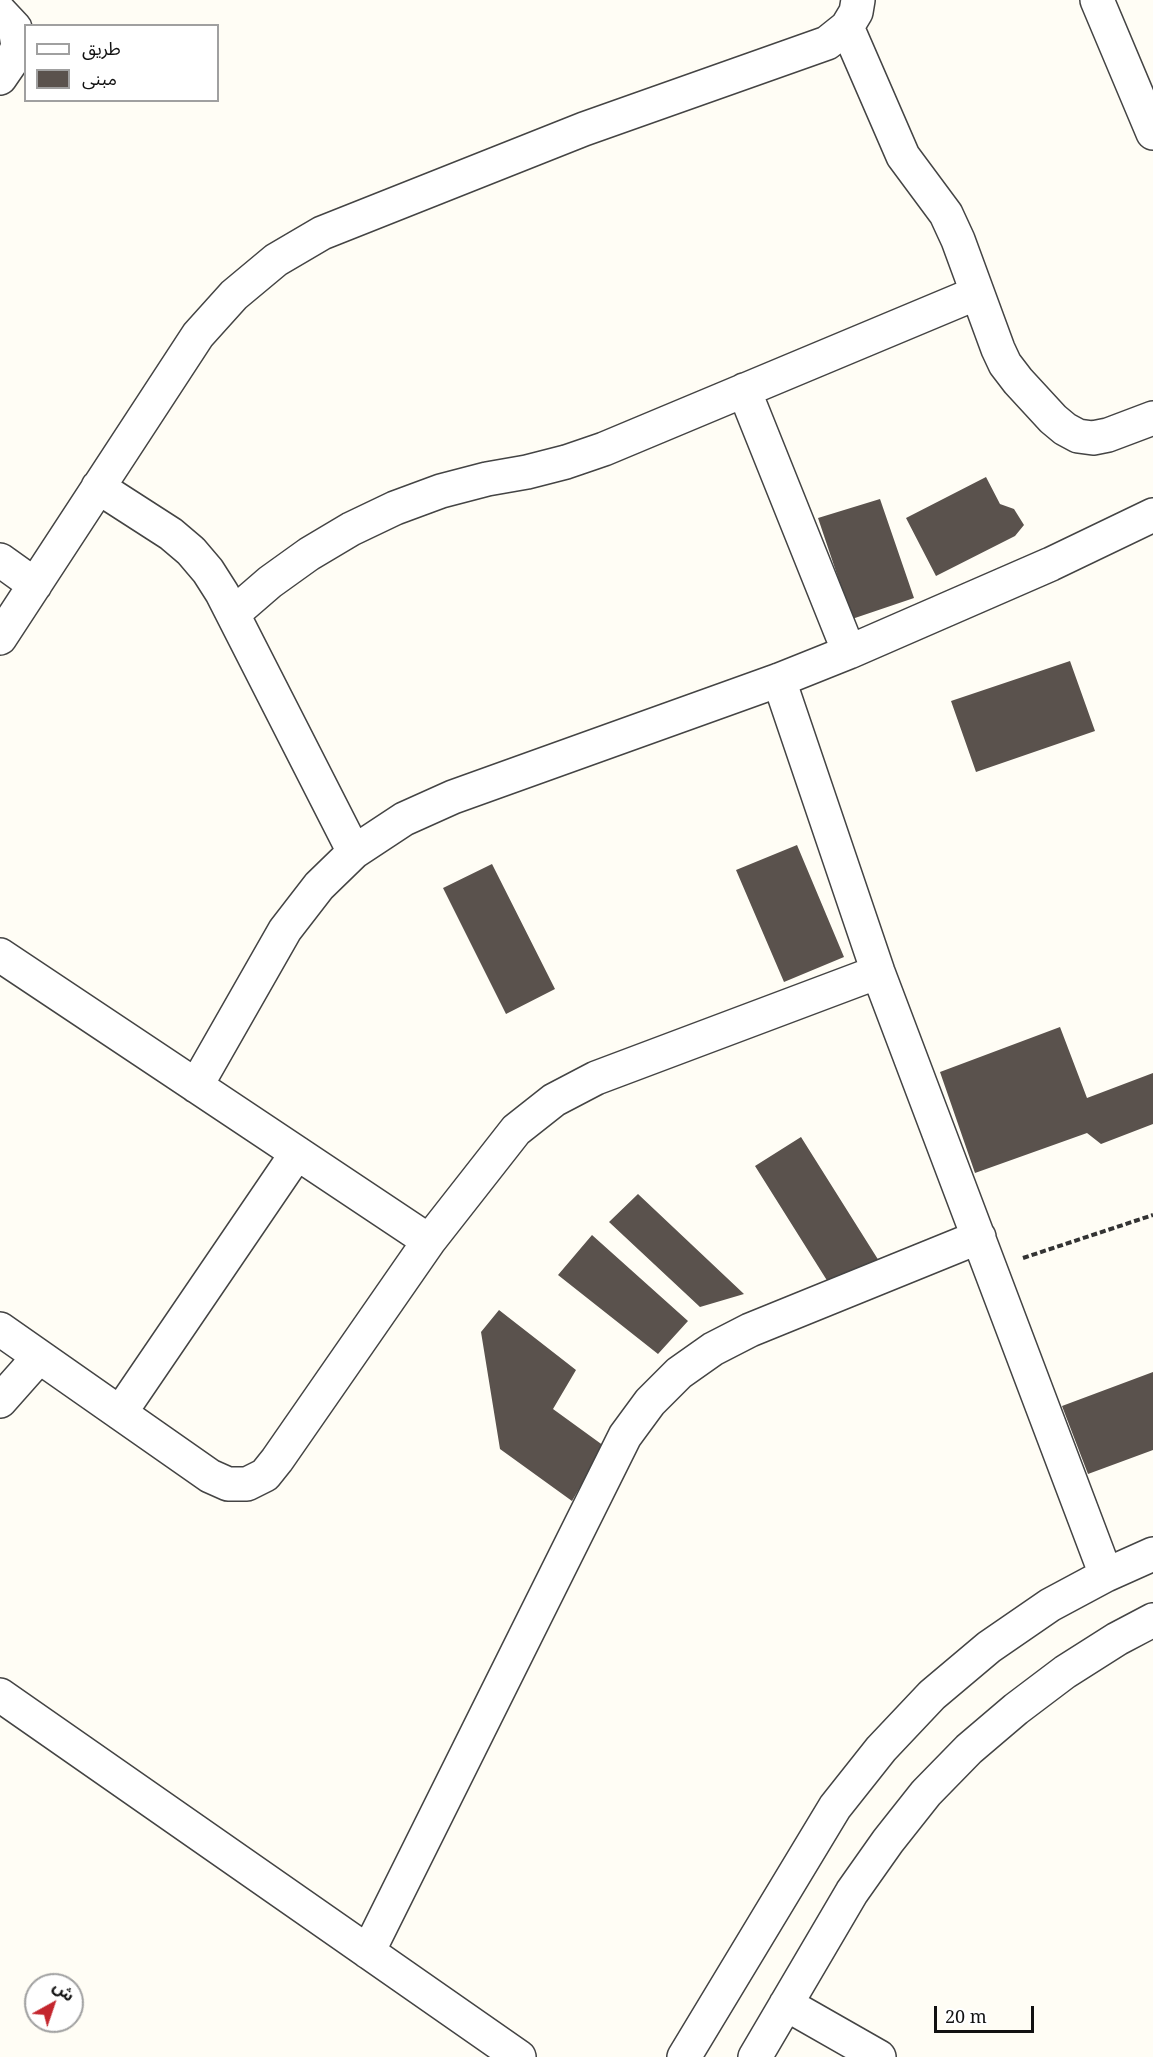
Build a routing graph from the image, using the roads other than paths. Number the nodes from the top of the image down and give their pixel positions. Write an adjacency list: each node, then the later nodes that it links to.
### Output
1 (1097, 0): 5 (street)
2 (0, 12): 4 (street)
3 (853, 14): 6 (street); 9 (street)
4 (0, 78)
5 (1153, 133)
6 (977, 293): 7 (street); 8 (street)
7 (744, 390): 13 (street); 15 (street)
8 (1153, 418)
9 (98, 487): 12 (street); 13 (street)
10 (1153, 515): 15 (street)
11 (0, 560): 12 (street)
12 (35, 585): 14 (street)
13 (233, 614): 17 (street)
14 (0, 638)
15 (849, 652): 16 (street)
16 (779, 680): 17 (street); 19 (street)
17 (354, 852): 20 (street)
18 (0, 955): 20 (street)
19 (878, 972): 22 (street); 23 (street)
20 (196, 1086): 21 (street)
21 (297, 1153): 23 (street); 27 (street)
22 (979, 1237): 29 (street); 32 (street)
23 (429, 1241): 27 (street)
24 (0, 1329): 25 (street)
25 (39, 1357): 26 (street); 27 (street)
26 (0, 1401)
27 (120, 1413)
28 (1153, 1554): 29 (street)
29 (1106, 1575): 35 (street)
30 (1153, 1620): 33 (street)
31 (0, 1695): 32 (street)
32 (368, 1952): 34 (street)
33 (786, 2004): 36 (street); 37 (street)
34 (519, 2057)
35 (684, 2057)
36 (755, 2057)
37 (879, 2057)

